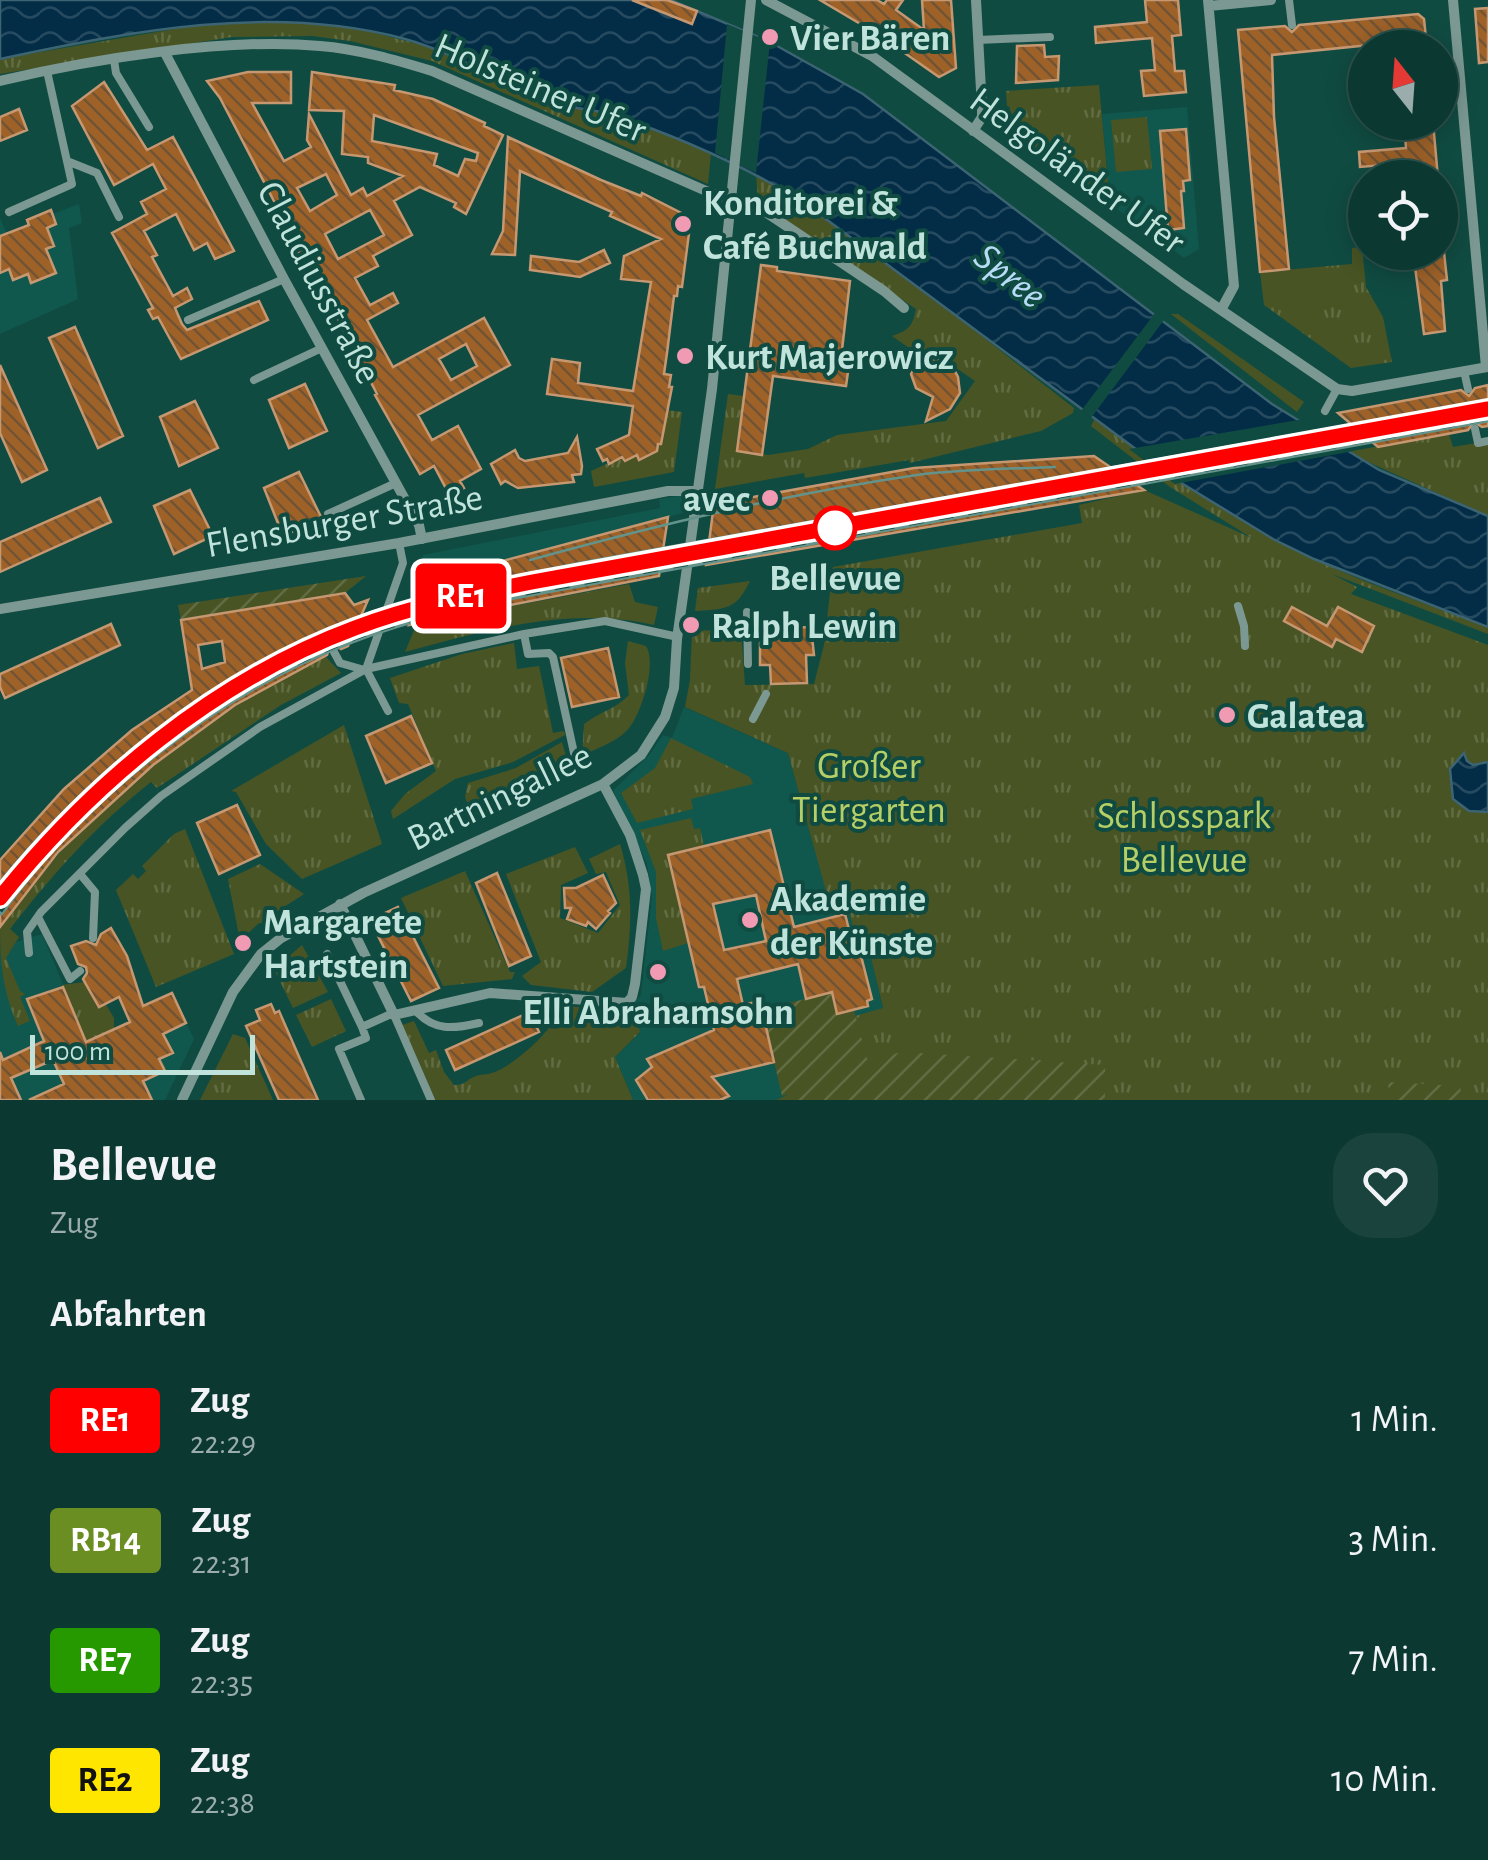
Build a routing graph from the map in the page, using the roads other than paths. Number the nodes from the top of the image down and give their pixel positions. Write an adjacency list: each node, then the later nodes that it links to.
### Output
1 (751, 0): 18 (street, Bartningallee)
2 (766, 0): 16 (street, Helgoländer Ufer)
3 (976, 0): 10 (street)
4 (1270, 0): 7 (street)
5 (1290, 0): 8 (lane)
6 (1453, 0): 26 (street)
7 (1208, 3): 23 (street)
8 (1292, 25)
9 (1050, 37): 10 (lane)
10 (978, 40): 16 (street)
11 (166, 53): 12 (street, Holsteiner Ufer); 18 (street, Holsteiner Ufer); 21 (street, Claudiusstraße)
12 (114, 60): 13 (street, Holsteiner Ufer); 15 (lane)
13 (47, 71): 14 (street, Holsteiner Ufer); 17 (lane)
14 (0, 81)
15 (149, 127)
16 (973, 131): 23 (street, Helgoländer Ufer)
17 (67, 161): 19 (lane); 20 (lane)
18 (733, 199): 22 (street, Holsteiner Ufer); 35 (street, Bartningallee)
19 (10, 212)
20 (119, 217)
21 (284, 279): 24 (lane); 25 (street, Claudiusstraße)
22 (904, 308)
23 (1222, 310): 29 (street, Helgoländer Ufer)
24 (188, 320)
25 (322, 348): 28 (lane); 34 (street, Claudiusstraße)
26 (1487, 367): 27 (street, Helgoländer Ufer)
27 (1464, 371): 29 (street, Helgoländer Ufer); 30 (lane)
28 (254, 380)
29 (1337, 389): 31 (lane)
30 (1468, 389)
31 (1324, 411)
32 (1475, 429): 33 (lane)
33 (1488, 441)
34 (396, 482): 36 (lane); 37 (street, Claudiusstraße)
35 (698, 491): 37 (street, Flensburger Straße); 43 (street, Bartningallee)
36 (328, 514)
37 (422, 539): 38 (street, Flensburger Straße)
38 (399, 543): 40 (street, Flensburger Straße); 47 (lane)
39 (1238, 606): 44 (lane)
40 (0, 609)
41 (746, 612): 46 (lane)
42 (524, 634): 43 (lane); 47 (lane); 51 (lane)
43 (678, 637): 52 (street, Bartningallee)
44 (1245, 646)
45 (334, 652): 47 (lane)
46 (748, 664)
47 (366, 669): 49 (lane); 53 (lane)
48 (766, 694): 50 (lane)
49 (388, 711)
50 (753, 719)
51 (574, 753)
52 (603, 784): 54 (street, Bartningallee); 60 (street)
53 (80, 874): 55 (lane); 56 (lane)
54 (340, 904): 61 (street); 64 (street, Bartningallee)
55 (38, 917): 57 (lane); 59 (lane)
56 (93, 938)
57 (29, 953)
58 (327, 954): 63 (lane)
59 (80, 971)
60 (416, 1011): 61 (street); 62 (lane)
61 (392, 1014): 63 (lane); 66 (lane)
62 (478, 1023)
63 (362, 1027): 65 (lane)
64 (182, 1100)
65 (361, 1100)
66 (432, 1100)

